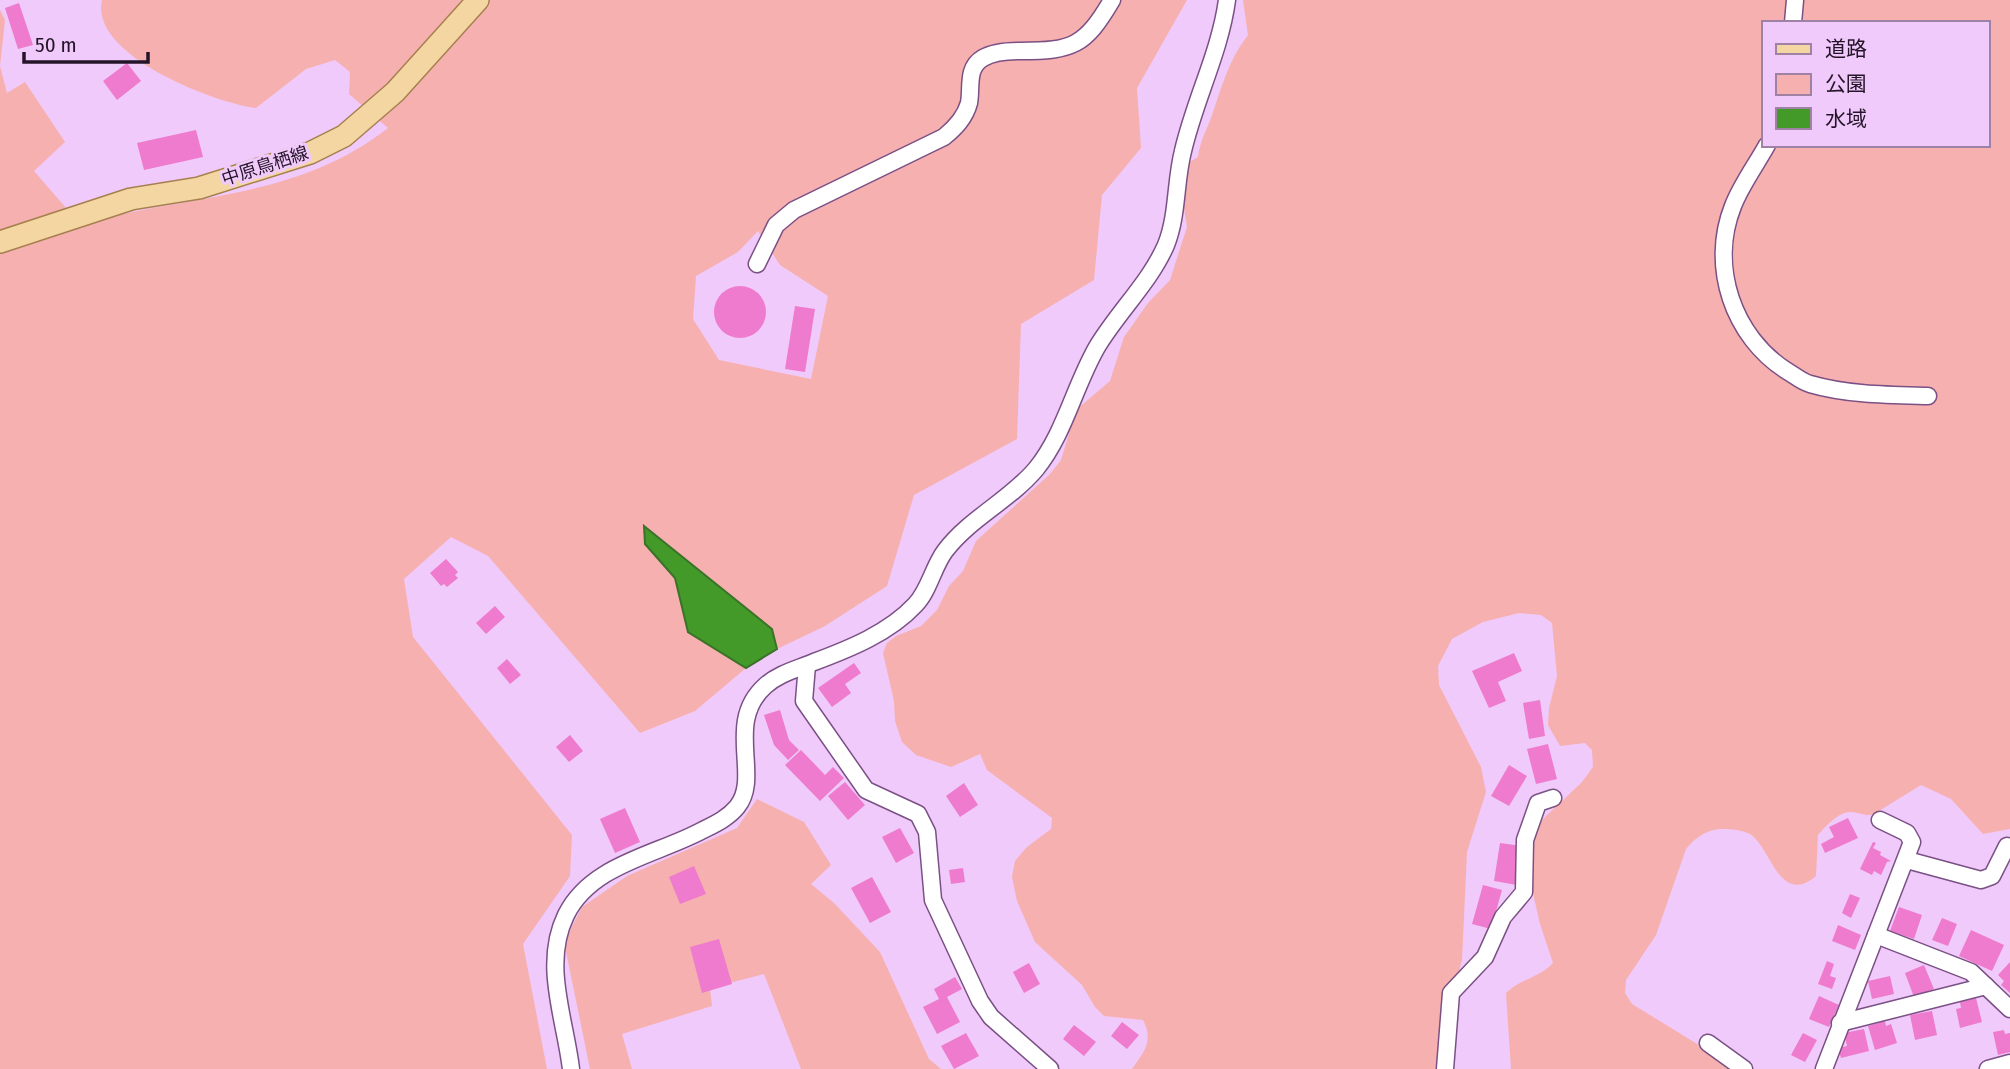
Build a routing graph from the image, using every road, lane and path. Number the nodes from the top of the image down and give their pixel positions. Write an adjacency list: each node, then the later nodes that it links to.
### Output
1 (478, 0): 7 (main road, 中原鳥栖線)
2 (1112, 0): 8 (street)
3 (1227, 0): 10 (street)
4 (1795, 0): 5 (street)
5 (1793, 21)
6 (1766, 147): 9 (street)
7 (0, 242)
8 (757, 264)
9 (1928, 396)
10 (807, 665): 21 (street); 22 (street)
11 (1553, 798): 23 (street)
12 (1880, 820): 14 (street)
13 (2007, 846): 14 (street)
14 (1907, 860): 15 (street)
15 (1876, 935): 16 (street); 18 (street)
16 (1986, 986): 17 (street); 18 (street)
17 (2010, 1009)
18 (1840, 1023): 25 (street)
19 (1708, 1043): 24 (street)
20 (2010, 1063): 26 (street)
21 (571, 1069)
22 (1049, 1069)
23 (1445, 1069)
24 (1744, 1069)
25 (1824, 1069)
26 (1988, 1069)

